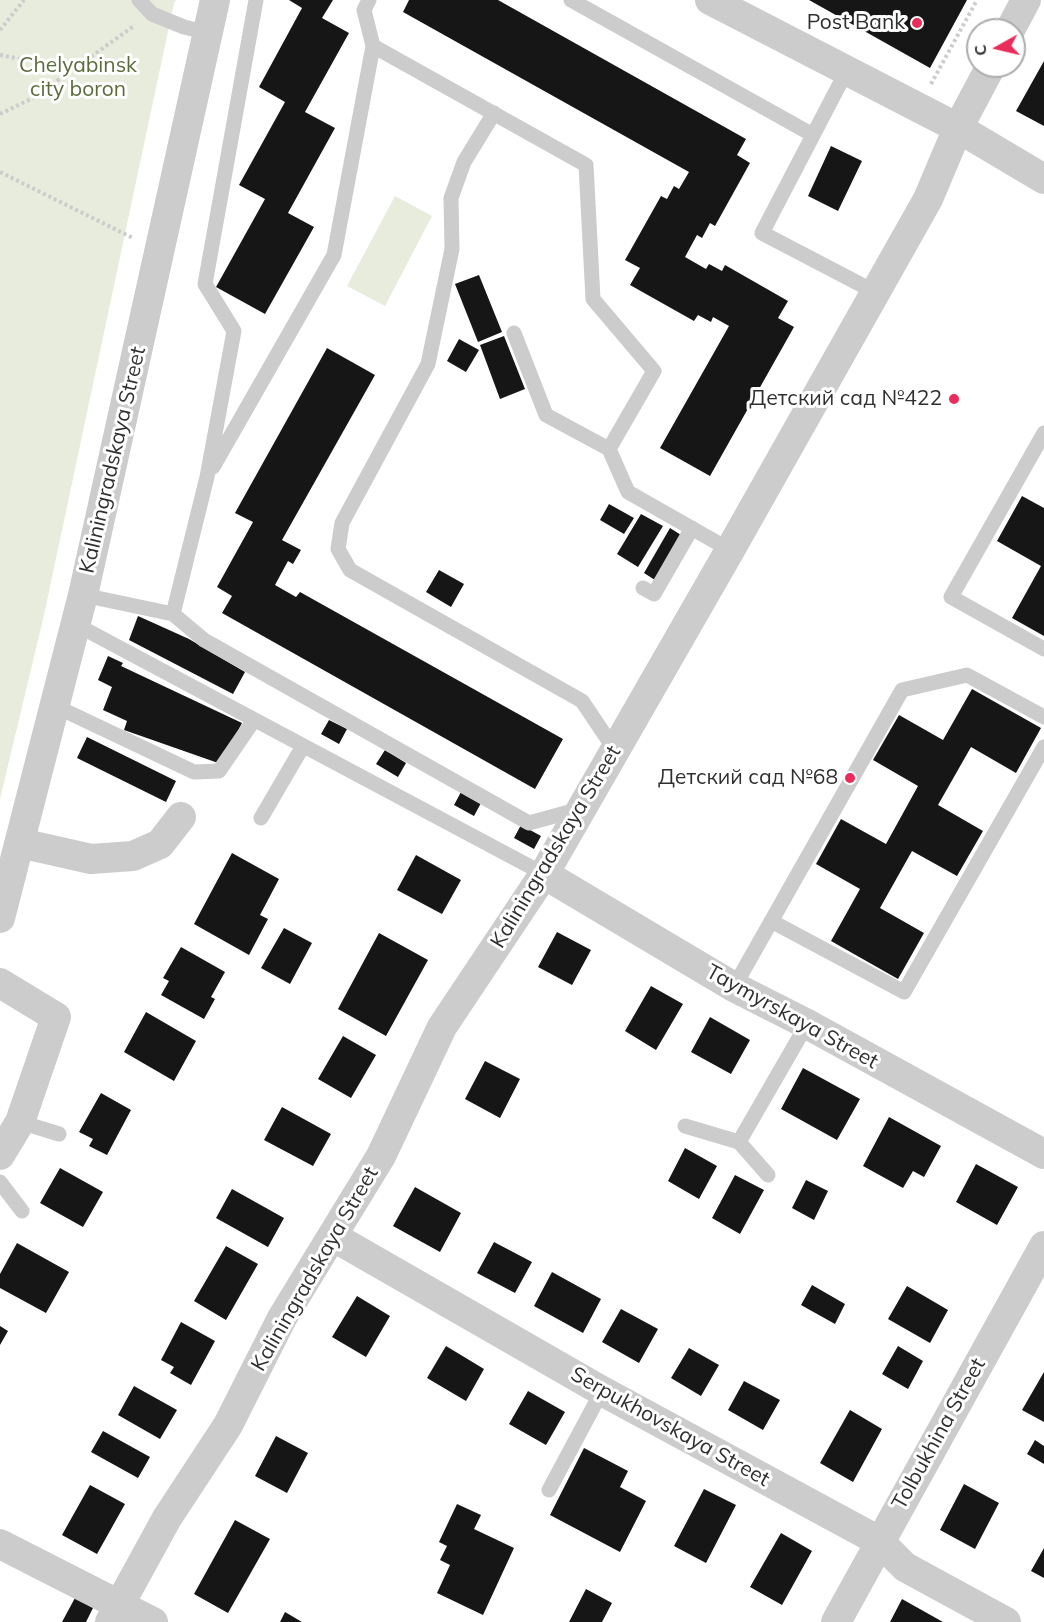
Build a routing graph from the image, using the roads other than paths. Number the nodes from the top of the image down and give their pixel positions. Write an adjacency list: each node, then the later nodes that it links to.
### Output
1 (139, 0): 9 (lane)
2 (215, 0): 9 (street, Kaliningradskaya Street)
3 (256, 0): 21 (lane)
4 (369, 0): 10 (lane)
5 (571, 0): 15 (lane)
6 (710, 0): 11 (street)
7 (1026, 0): 8 (street)
8 (1016, 18)
9 (209, 33): 25 (street, Kaliningradskaya Street)
10 (373, 46): 13 (lane); 21 (lane)
11 (846, 72): 14 (street); 15 (lane)
12 (985, 78): 14 (street, Kaliningradskaya Street)
13 (494, 113): 20 (lane); 34 (lane)
14 (958, 128): 16 (street); 17 (street, Kaliningradskaya Street)
15 (813, 135): 17 (lane)
16 (1044, 179)
17 (875, 292): 23 (street, Kaliningradskaya Street)
18 (514, 333): 20 (lane)
19 (1044, 433): 28 (lane)
20 (609, 449): 22 (lane)
21 (207, 477): 26 (lane)
22 (692, 528): 23 (lane); 24 (lane)
23 (730, 550): 34 (street, Kaliningradskaya Street)
24 (643, 588)
25 (82, 595): 26 (lane); 27 (street, Kaliningradskaya Street)
26 (173, 614): 35 (lane)
27 (75, 624): 29 (street, Kaliningradskaya Street); 31 (lane)
28 (1044, 649)
29 (55, 706): 31 (lane); 38 (street, Kaliningradskaya Street)
30 (1044, 717): 41 (lane)
31 (254, 720): 32 (lane)
32 (303, 746): 37 (lane); 39 (lane)
33 (1044, 747): 41 (lane)
34 (615, 750): 35 (street, Kaliningradskaya Street)
35 (580, 809): 39 (street, Kaliningradskaya Street)
36 (181, 817): 38 (street)
37 (261, 818)
38 (21, 843): 40 (street, Kaliningradskaya Street)
39 (544, 874): 43 (street, Taymyrskaya Street); 54 (street, Kaliningradskaya Street)
40 (0, 918)
41 (771, 921): 43 (lane)
42 (0, 983): 45 (street)
43 (734, 987): 44 (street, Taymyrskaya Street)
44 (807, 1024): 48 (lane); 49 (street, Taymyrskaya Street)
45 (20, 1122): 47 (lane); 50 (street)
46 (685, 1126): 48 (lane)
47 (59, 1134)
48 (739, 1142): 51 (lane)
49 (1044, 1154)
50 (0, 1155)
51 (768, 1175)
52 (0, 1182): 53 (lane)
53 (22, 1211)
54 (332, 1236): 56 (street, Serpukhovskaya Street); 60 (street, Kaliningradskaya Street)
55 (1044, 1246): 58 (street, Tolbukhina Street)
56 (602, 1391): 57 (lane); 58 (street, Serpukhovskaya Street)
57 (549, 1490)
58 (879, 1541): 62 (street, Tolbukhina Street); 63 (street, Serpukhovskaya Street)
59 (0, 1544): 60 (street)
60 (115, 1613): 61 (street)
61 (153, 1622)
62 (836, 1622)
63 (1006, 1622)

